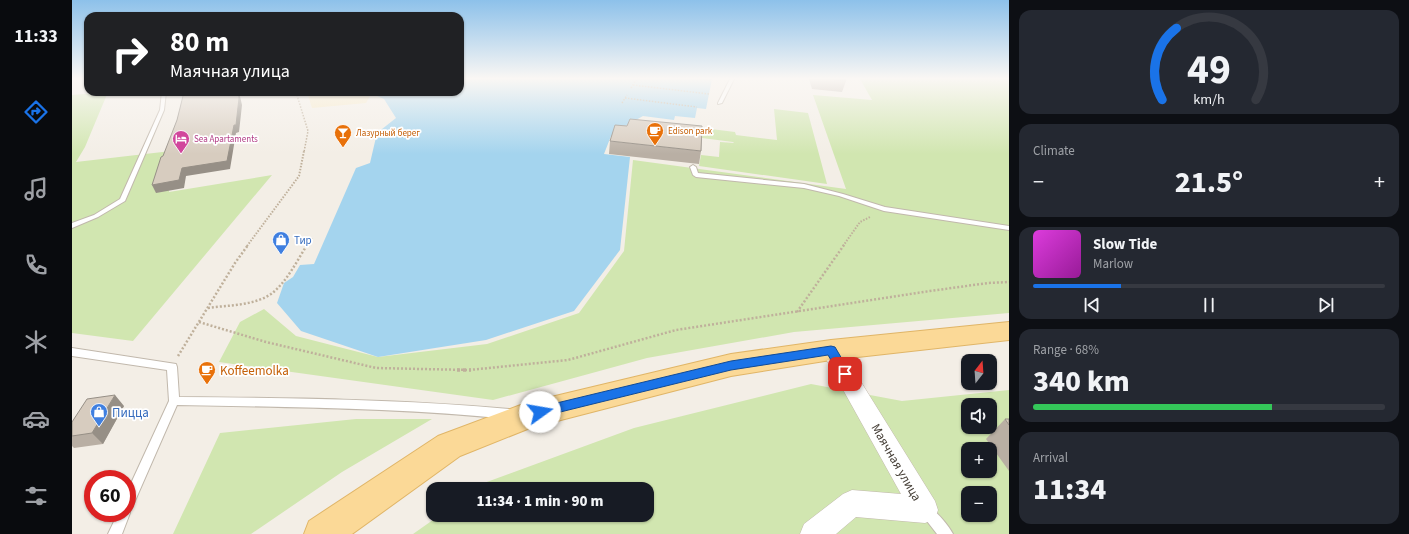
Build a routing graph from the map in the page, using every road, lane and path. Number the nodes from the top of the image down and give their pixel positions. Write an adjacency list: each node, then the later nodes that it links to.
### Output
1 (163, 104): 7 (lane)
2 (300, 104): 11 (path)
3 (672, 104): 4 (path)
4 (697, 107)
5 (693, 167): 6 (lane)
6 (884, 210): 8 (lane); 12 (path)
7 (72, 226)
8 (1009, 228)
9 (312, 238): 11 (path)
10 (1009, 282): 12 (path)
11 (208, 308): 13 (path)
12 (797, 312): 13 (path)
13 (199, 322): 17 (path)
14 (1009, 331): 15 (main road)
15 (831, 350): 19 (main road); 21 (street, Маячная улица)
16 (72, 352): 17 (lane)
17 (172, 366): 18 (lane)
18 (174, 401): 19 (lane); 20 (lane)
19 (526, 416): 24 (main road)
20 (136, 486)
21 (925, 510): 25 (street, Маячная улица); 26 (lane)
22 (120, 522): 23 (lane)
23 (114, 534)
24 (322, 534)
25 (814, 534)
26 (946, 534)

